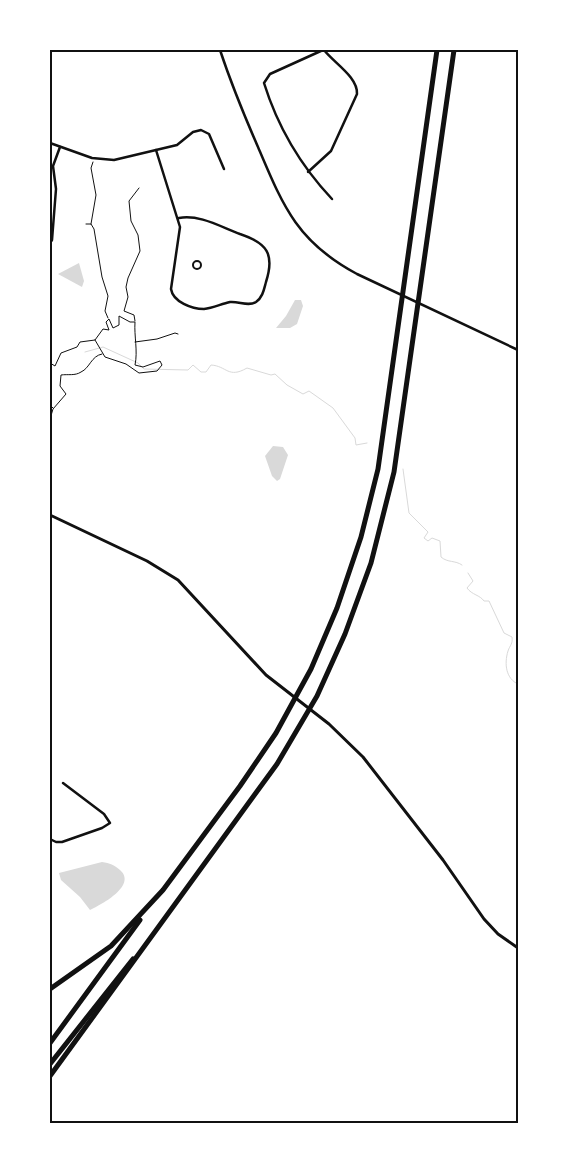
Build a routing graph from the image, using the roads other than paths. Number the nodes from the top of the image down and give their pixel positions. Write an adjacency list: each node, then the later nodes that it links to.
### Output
1 (220, 50): 15 (street)
2 (323, 50): 9 (street); 9 (street)
3 (437, 50): 19 (highway)
4 (454, 50): 20 (highway)
5 (50, 142): 6 (street)
6 (60, 147): 7 (street); 12 (street)
7 (156, 150): 8 (street); 13 (street)
8 (224, 170)
9 (308, 172): 10 (street)
10 (332, 199)
11 (50, 217): 12 (street)
12 (54, 217): 14 (street)
13 (178, 218): 13 (street)
14 (50, 243)
15 (518, 350)
16 (50, 515): 21 (street)
17 (63, 783): 18 (street)
18 (50, 838)
19 (163, 890): 22 (highway); 23 (highway)
20 (151, 938): 24 (highway); 25 (highway)
21 (518, 948)
22 (50, 989)
23 (50, 1042)
24 (50, 1064)
25 (50, 1076)

